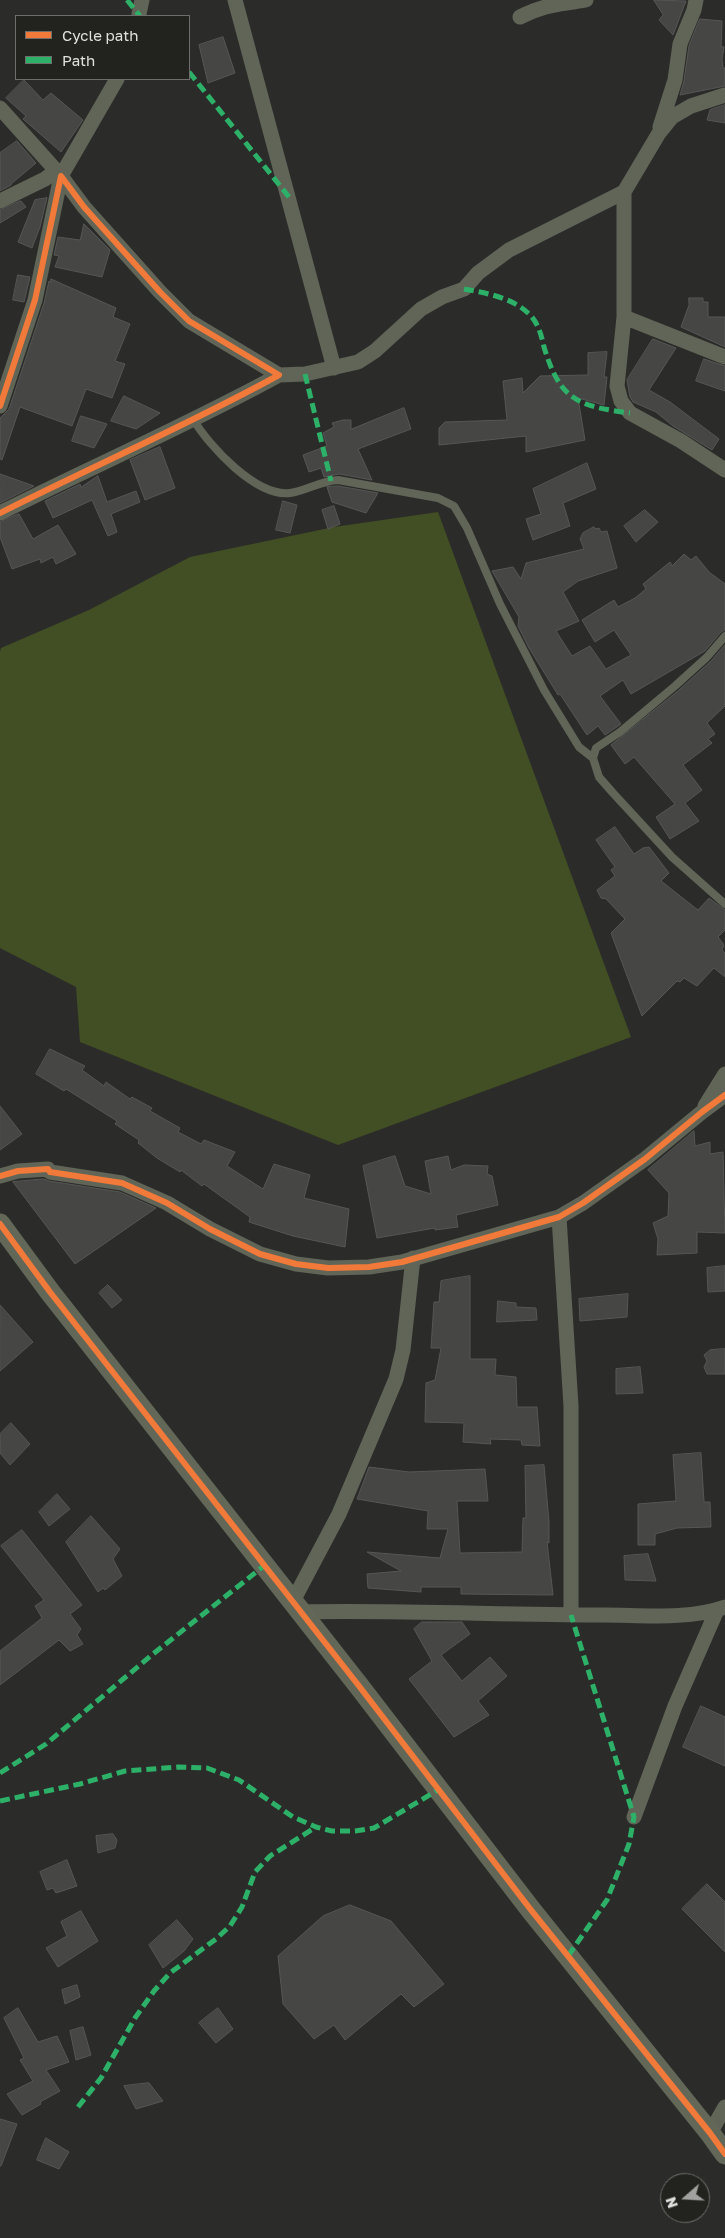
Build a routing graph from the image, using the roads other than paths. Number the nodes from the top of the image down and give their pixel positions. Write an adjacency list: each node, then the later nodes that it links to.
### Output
1 (235, 0): 14 (street)
2 (586, 0): 4 (street)
3 (696, 0): 8 (street)
4 (520, 17)
5 (116, 80): 9 (street)
6 (725, 95): 8 (street)
7 (0, 108): 9 (street)
8 (659, 133): 10 (street)
9 (59, 173): 11 (street); 15 (street); 16 (street)
10 (624, 192): 12 (street); 14 (street)
11 (0, 201)
12 (624, 317): 13 (street); 18 (street)
13 (725, 357)
14 (334, 368): 15 (street)
15 (280, 375): 17 (street)
16 (0, 406)
17 (193, 419): 19 (street); 21 (lane)
18 (725, 470)
19 (0, 513)
20 (725, 636): 21 (lane)
21 (593, 758): 22 (lane)
22 (725, 904)
23 (725, 1074): 25 (street)
24 (725, 1096): 25 (street)
25 (702, 1112): 27 (street)
26 (0, 1176): 29 (street)
27 (559, 1217): 29 (street); 32 (street)
28 (0, 1224): 30 (street)
29 (413, 1258): 30 (street)
30 (297, 1606): 32 (street); 35 (street)
31 (721, 1608): 32 (street); 33 (street)
32 (571, 1615)
33 (634, 1817)
34 (725, 2108): 35 (street)
35 (710, 2133): 36 (street)
36 (725, 2154)

